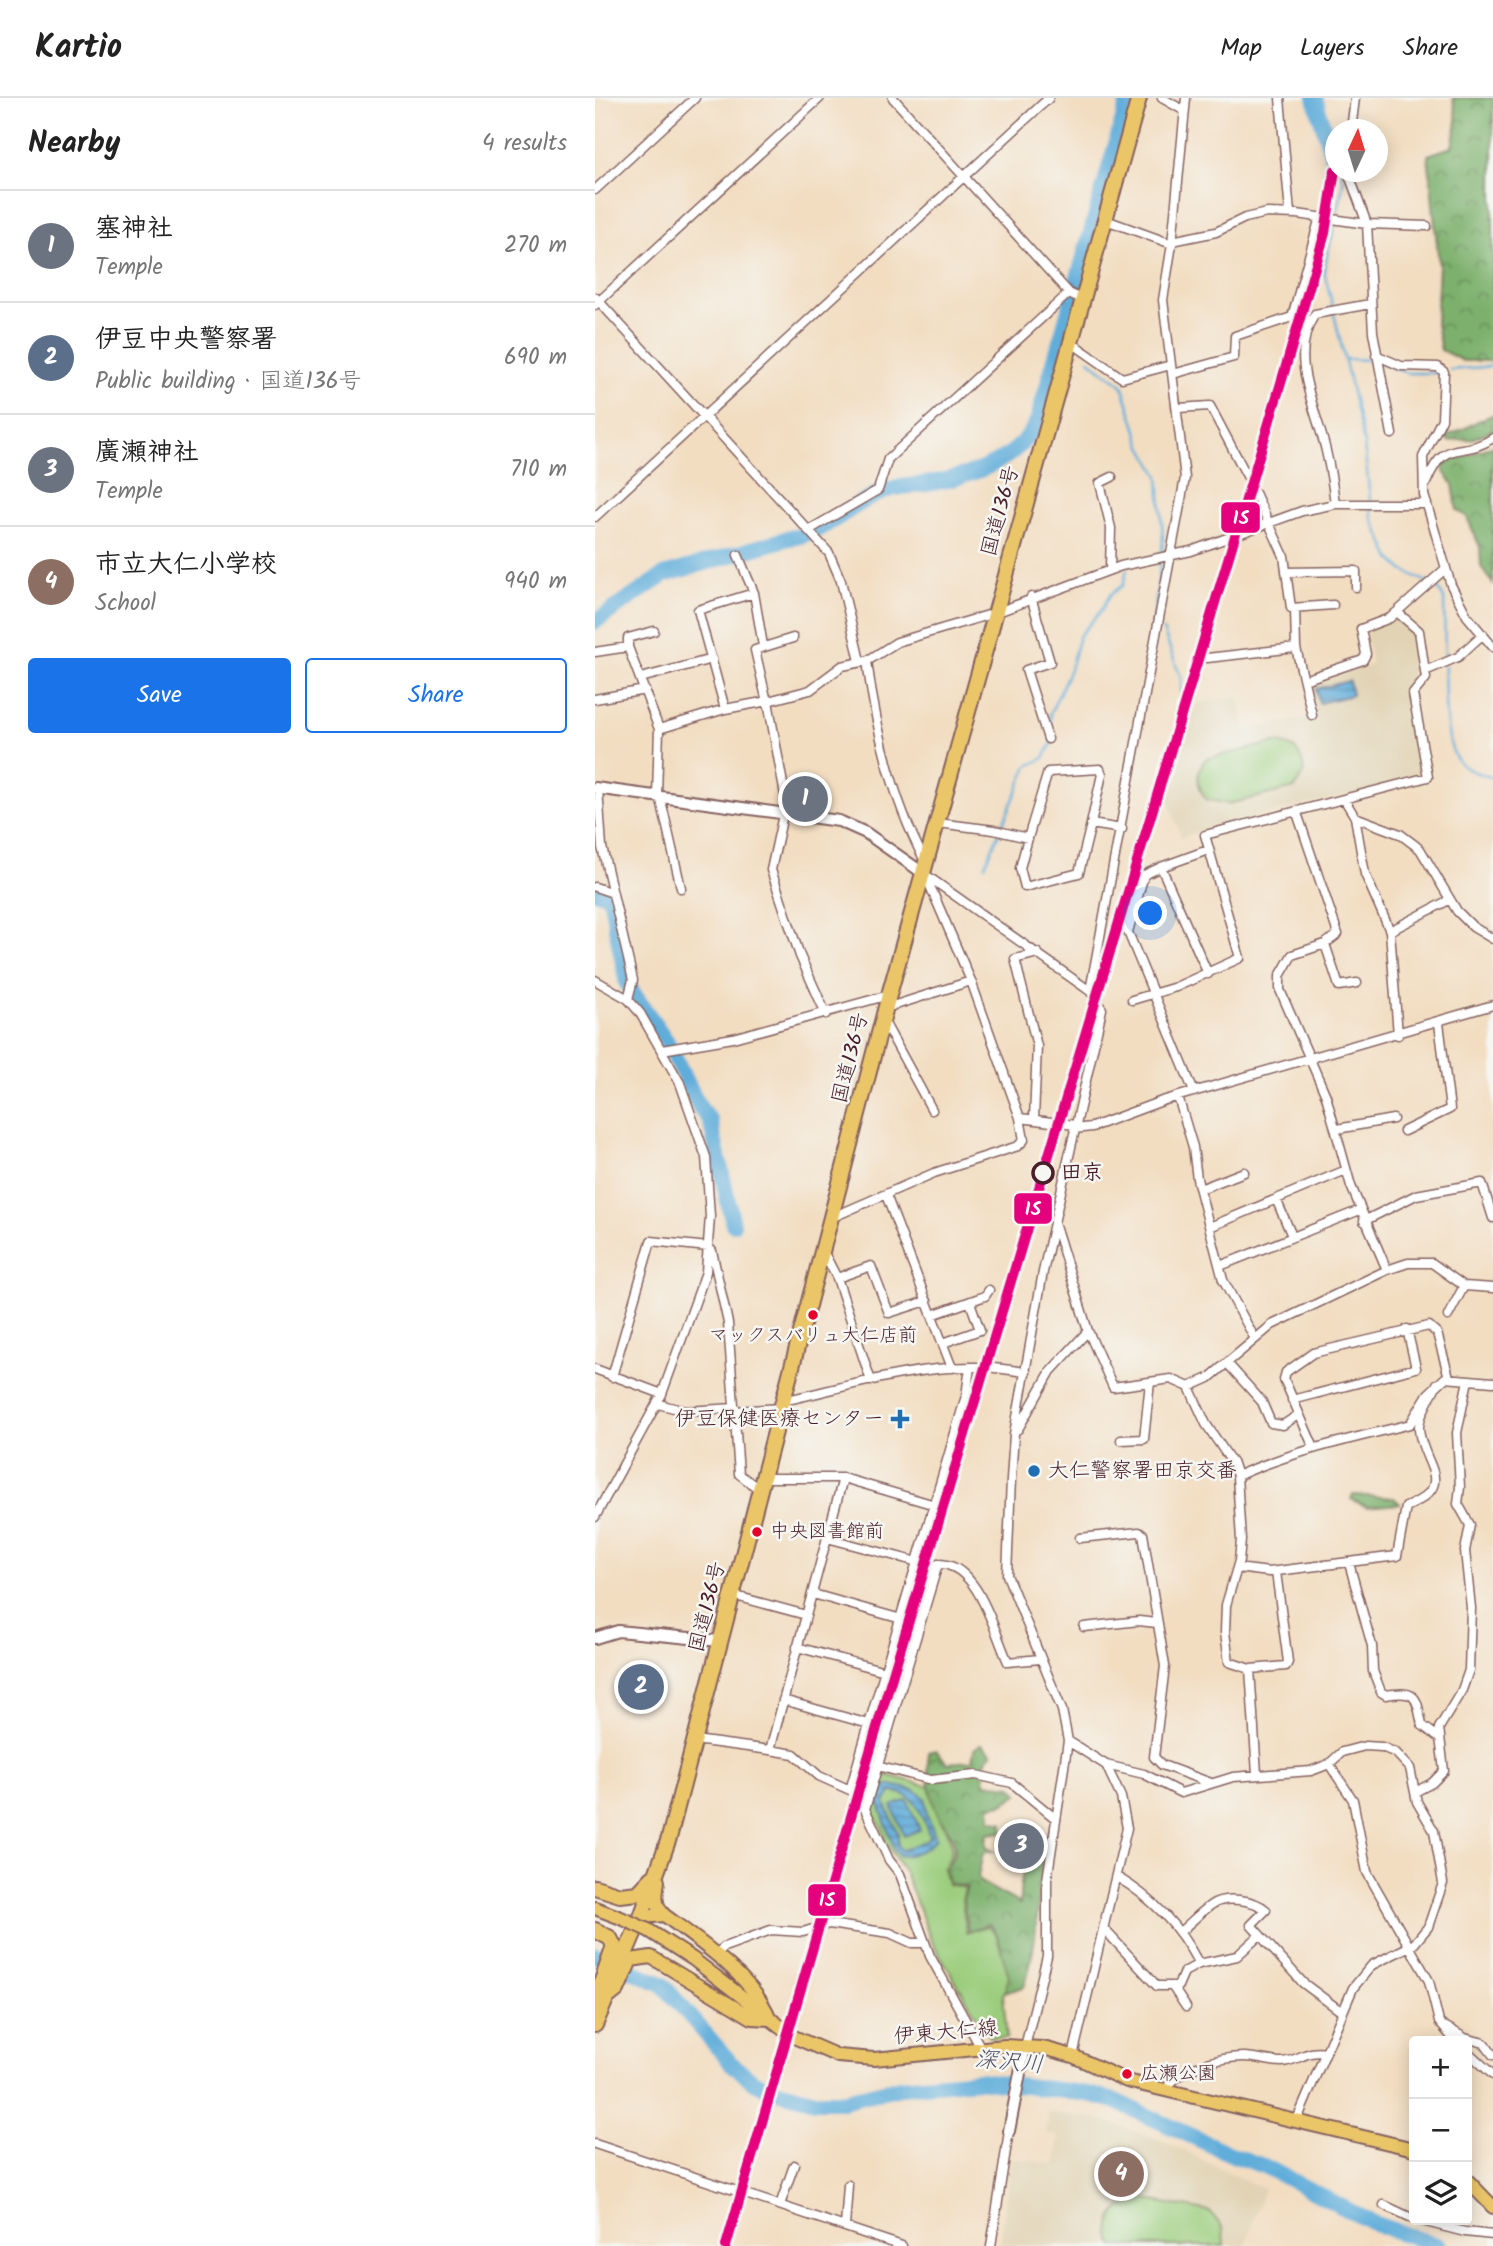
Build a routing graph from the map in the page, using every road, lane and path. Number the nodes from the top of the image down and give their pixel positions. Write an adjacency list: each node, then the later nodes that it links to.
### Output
1 (695, 98): 14 (street)
2 (820, 98): 22 (street)
3 (893, 98): 12 (street)
4 (1049, 98): 12 (street)
5 (1139, 98): 17 (highway, 国道136号)
6 (1162, 98): 10 (street)
7 (1186, 98): 10 (street)
8 (1280, 98): 15 (street)
9 (1355, 98): 11 (street)
10 (1183, 110): 20 (street)
11 (1352, 119)
12 (964, 178): 21 (street); 29 (street)
13 (1352, 182): 18 (street)
14 (595, 190)
15 (1290, 214): 16 (street); 20 (street)
16 (1320, 218): 18 (street); 27 (street)
17 (1103, 219): 20 (street); 21 (highway, 国道136号)
18 (1367, 224): 19 (street); 23 (street)
19 (1427, 226)
20 (1172, 242): 26 (street)
21 (1075, 296): 24 (highway, 国道136号); 40 (street)
22 (596, 301): 29 (street)
23 (1370, 304): 25 (street); 36 (street)
24 (1069, 341): 26 (street); 51 (highway, 国道136号)
25 (1376, 355): 30 (street); 34 (street)
26 (1171, 365): 27 (street)
27 (1173, 374): 28 (street)
28 (1178, 408): 33 (street); 42 (street)
29 (704, 416): 38 (street); 40 (street)
30 (1392, 434)
31 (1493, 438): 34 (street)
32 (1112, 477): 43 (street)
33 (1248, 478)
34 (1424, 489): 37 (street)
35 (1255, 493): 39 (street)
36 (1335, 504): 37 (street); 39 (street)
37 (1427, 504): 44 (street)
38 (595, 517)
39 (1270, 522): 42 (street); 45 (street)
40 (809, 530): 63 (street)
41 (738, 555): 47 (street)
42 (1170, 555): 43 (street); 82 (street)
43 (1110, 570): 48 (street)
44 (1444, 570): 52 (street); 54 (street)
45 (1286, 572): 46 (street); 50 (street)
46 (1356, 587)
47 (754, 593): 56 (street); 62 (street)
48 (1031, 597): 51 (street); 73 (street)
49 (1333, 605): 50 (street)
50 (1295, 608): 59 (street)
51 (995, 612): 63 (street); 80 (highway, 国道136号)
52 (1397, 612): 64 (street); 66 (street)
53 (654, 631): 57 (street)
54 (1483, 635): 58 (street); 64 (street)
55 (793, 638): 56 (street)
56 (763, 646): 69 (street)
57 (628, 647): 60 (street); 65 (street)
58 (1493, 647)
59 (1296, 648): 61 (street); 66 (street)
60 (595, 652)
61 (1207, 658)
62 (712, 659): 65 (street); 70 (street)
63 (863, 661): 69 (street); 86 (street)
64 (1425, 671): 76 (street)
65 (641, 678): 67 (street)
66 (1304, 680): 71 (street)
67 (645, 690): 68 (street); 72 (street)
68 (595, 699)
69 (767, 702): 70 (street); 77 (street)
70 (725, 709): 72 (street)
71 (1313, 715)
72 (659, 729): 75 (street)
73 (1048, 739)
74 (597, 788): 75 (street); 89 (street)
75 (658, 796): 77 (street); 88 (street)
76 (1344, 799): 78 (street); 79 (street)
77 (785, 812): 86 (street); 105 (street)
78 (1297, 813): 84 (street); 93 (street)
79 (1355, 817): 90 (street); 91 (street)
80 (938, 823): 83 (street); 86 (highway, 国道136号)
81 (1091, 824): 82 (street); 83 (street); 83 (street)
82 (1122, 829): 99 (street)
83 (1028, 838)
84 (1208, 850): 85 (street); 95 (street)
85 (1161, 867): 95 (street); 100 (street)
86 (925, 868): 94 (street); 97 (street); 104 (highway, 国道136号)
87 (595, 887): 89 (street)
88 (681, 888)
89 (613, 893): 101 (street)
90 (1449, 900): 91 (street); 92 (street)
91 (1390, 931): 107 (street)
92 (1493, 939)
93 (1325, 944): 98 (street); 109 (street)
94 (1038, 953): 99 (street); 114 (street)
95 (1208, 974): 100 (street)
96 (595, 980): 101 (street)
97 (971, 981): 104 (street); 113 (street)
98 (1357, 983)
99 (1090, 991): 116 (street)
100 (1154, 993): 102 (street); 110 (street)
101 (628, 999): 108 (street)
102 (1132, 1000)
103 (1493, 1005): 106 (street)
104 (886, 1007): 105 (street); 112 (street); 125 (highway, 国道136号)
105 (826, 1014): 108 (street)
106 (1439, 1023): 107 (street); 118 (street)
107 (1398, 1035): 109 (street)
108 (662, 1050): 131 (street)
109 (1311, 1059): 110 (street); 117 (street)
110 (1195, 1092): 111 (street)
111 (1178, 1097): 116 (street); 121 (street)
112 (932, 1110)
113 (1020, 1118): 114 (street); 122 (street)
114 (1034, 1119): 116 (street)
115 (1393, 1119): 117 (street)
116 (1074, 1127): 128 (street)
117 (1337, 1129): 119 (street)
118 (1404, 1131)
119 (1346, 1170): 123 (street); 124 (street)
120 (1244, 1172): 121 (street)
121 (1200, 1189): 129 (street)
122 (887, 1195): 125 (street); 139 (street)
123 (1276, 1199): 129 (street); 130 (street)
124 (1360, 1210): 127 (street); 130 (street)
125 (832, 1217): 132 (highway, 国道136号)
126 (1493, 1217): 127 (street)
127 (1364, 1221): 134 (street)
128 (1054, 1223): 144 (street); 151 (street)
129 (1212, 1226): 133 (street)
130 (1292, 1236): 133 (street)
131 (708, 1247): 152 (street); 160 (street); 164 (street)
132 (823, 1251): 135 (street); 163 (highway, 国道136号)
133 (1220, 1266): 145 (street)
134 (1387, 1270): 136 (street); 145 (street)
135 (837, 1278): 139 (street); 155 (street)
136 (1464, 1286): 137 (street); 142 (street)
137 (1493, 1288)
138 (989, 1290): 140 (street)
139 (927, 1301): 141 (street)
140 (970, 1302): 141 (street); 146 (street)
141 (932, 1315): 146 (street)
142 (1448, 1315)
143 (1407, 1329): 153 (street); 161 (street); 161 (street)
144 (1088, 1331): 156 (street); 166 (street)
145 (1255, 1339): 147 (street)
146 (943, 1343): 149 (street)
147 (1227, 1363): 159 (street); 165 (street)
148 (970, 1367): 149 (street); 151 (street); 172 (street)
149 (952, 1368): 155 (street)
150 (595, 1369): 152 (street)
151 (1026, 1372): 166 (street)
152 (612, 1377): 160 (street)
153 (1449, 1377): 154 (street); 158 (street)
154 (1468, 1380): 157 (street); 195 (street)
155 (871, 1381): 163 (street)
156 (1150, 1382): 159 (street); 167 (street)
157 (1493, 1382)
158 (1437, 1384): 168 (street); 177 (street)
159 (1189, 1387): 169 (street)
160 (662, 1394): 162 (street)
161 (1292, 1400): 165 (street)
162 (659, 1404): 164 (street); 173 (street)
163 (782, 1405): 164 (street); 171 (highway, 国道136号)
164 (736, 1410): 171 (street)
165 (1298, 1415): 168 (street)
166 (1014, 1434): 190 (street)
167 (1121, 1440)
168 (1314, 1448): 169 (street)
169 (1237, 1476): 178 (street)
170 (843, 1478): 171 (street); 172 (street); 174 (street)
171 (762, 1484): 181 (highway, 国道136号)
172 (935, 1504): 176 (street)
173 (595, 1517)
174 (827, 1538): 176 (street); 180 (street)
175 (1080, 1538): 184 (street)
176 (918, 1562): 183 (street)
177 (1349, 1563): 179 (street); 195 (street)
178 (1237, 1568): 179 (street); 191 (street)
179 (1276, 1572): 191 (street)
180 (813, 1594): 182 (street); 183 (street)
181 (732, 1595): 182 (street); 188 (highway, 国道136号)
182 (806, 1615): 189 (street)
183 (900, 1619): 185 (street); 192 (street)
184 (1157, 1623): 186 (street); 203 (street)
185 (919, 1624): 190 (street); 201 (street)
186 (1084, 1627)
187 (595, 1638): 188 (street)
188 (720, 1641): 196 (highway, 国道136号)
189 (797, 1647): 192 (street); 193 (street)
190 (1040, 1659): 197 (street)
191 (1250, 1669): 202 (street)
192 (885, 1671): 194 (street)
193 (783, 1700): 194 (street); 198 (street)
194 (869, 1724): 198 (street)
195 (1439, 1738): 204 (street)
196 (695, 1740): 198 (street); 206 (highway, 国道136号)
197 (1068, 1741): 200 (street); 205 (street)
198 (769, 1750)
199 (1329, 1764): 202 (street); 204 (street); 218 (street)
200 (1106, 1765): 203 (street); 207 (street)
201 (877, 1766): 205 (street); 217 (street)
202 (1257, 1774): 203 (street)
203 (1210, 1783)
204 (1417, 1791): 218 (street)
205 (1056, 1819): 230 (street)
206 (659, 1871): 209 (highway); 211 (main road); 212 (highway, 国道136号)
207 (1117, 1877): 213 (street); 215 (street)
208 (595, 1887): 209 (highway)
209 (620, 1895): 212 (highway)
210 (595, 1909): 212 (main road, 伊東大仁線, bridge)
211 (664, 1915): 212 (main road); 219 (main road)
212 (641, 1927): 220 (highway, 国道136号); 221 (main road); 226 (main road, 伊東大仁線)
213 (1104, 1929): 223 (street); 235 (street)
214 (595, 1930): 220 (highway)
215 (1181, 1931): 216 (street); 222 (street)
216 (1260, 1935): 222 (street); 225 (street)
217 (925, 1943): 219 (street); 231 (street)
218 (1410, 1945): 225 (street); 227 (street)
219 (715, 1955): 226 (main road)
220 (623, 1957): 221 (main road); 228 (highway, 国道136号)
221 (651, 1957): 226 (main road)
222 (1199, 1964): 223 (street)
223 (1172, 1986): 224 (street)
224 (1186, 2007)
225 (1342, 2012): 232 (street)
226 (770, 2019): 231 (main road, 伊東大仁線)
227 (1439, 2022): 229 (street); 234 (street)
228 (595, 2024)
229 (1451, 2036)
230 (1025, 2047): 231 (main road, 伊東大仁線); 235 (main road, 伊東大仁線); 239 (street)
231 (982, 2050)
232 (1325, 2053): 237 (street); 238 (street)
233 (1472, 2055): 236 (street)
234 (1493, 2055)
235 (1073, 2056): 237 (main road, 伊東大仁線)
236 (1493, 2075)
237 (1165, 2090): 238 (main road, 伊東大仁線)
238 (1297, 2120): 241 (main road, 伊東大仁線)
239 (1009, 2131): 254 (street)
240 (595, 2144): 245 (street)
241 (1409, 2148)
242 (794, 2165): 245 (street)
243 (849, 2185): 250 (street)
244 (1472, 2185): 247 (main road)
245 (780, 2205): 250 (street)
246 (1384, 2205): 248 (street)
247 (1493, 2207)
248 (1409, 2216)
249 (1439, 2225): 251 (street)
250 (845, 2227): 252 (street)
251 (1493, 2235)
252 (875, 2241): 253 (street)
253 (902, 2246)
254 (991, 2246)

